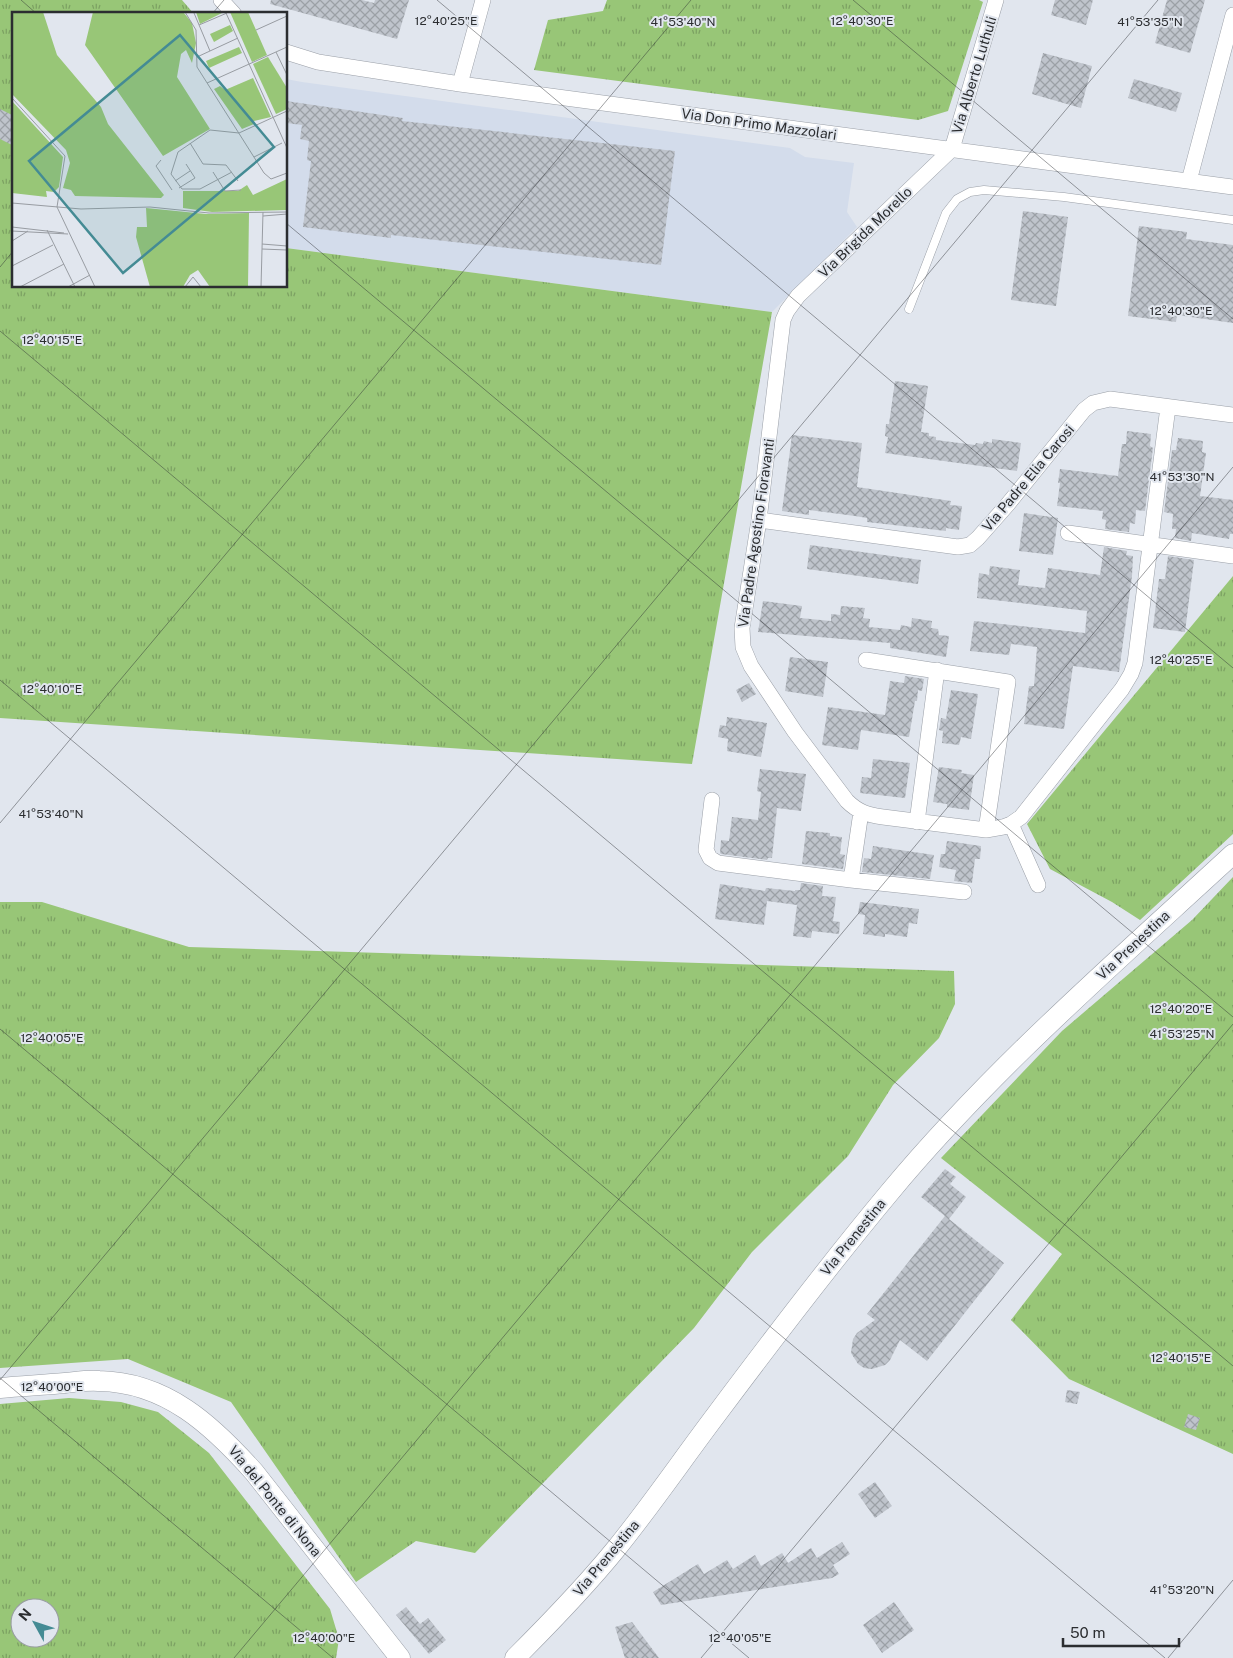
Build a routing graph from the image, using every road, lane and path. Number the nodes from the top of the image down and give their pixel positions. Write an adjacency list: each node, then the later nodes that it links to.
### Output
1 (221, 0): 4 (street)
2 (483, 0): 7 (street)
3 (996, 0): 8 (street, Via Alberto Luthuli)
4 (232, 12)
5 (1233, 15): 9 (street)
6 (288, 53): 7 (street, Via Don Primo Mazzolari)
7 (460, 84): 8 (street, Via Don Primo Mazzolari)
8 (952, 149): 9 (street, Via Don Primo Mazzolari); 13 (street, Via Brigida Morello)
9 (1189, 181): 10 (street, Via Don Primo Mazzolari)
10 (1233, 187)
11 (1233, 220): 12 (lane)
12 (909, 309)
13 (783, 320): 16 (street, Via Padre Agostino Fioravanti)
14 (1168, 407): 15 (street, Via Padre Elia Carosi); 16 (street, Via Padre Elia Carosi); 18 (street)
15 (1233, 415)
16 (758, 520): 23 (street, Via Padre Agostino Fioravanti)
17 (1068, 533): 18 (street)
18 (1151, 546): 19 (street); 25 (street)
19 (1233, 556)
20 (866, 660): 21 (street)
21 (937, 670): 24 (street); 26 (street)
22 (712, 800): 28 (street)
23 (861, 812): 24 (street); 28 (street)
24 (917, 822): 26 (street)
25 (1011, 824): 26 (street); 29 (street)
26 (986, 830)
27 (1233, 854): 33 (main road, Via Prenestina)
28 (851, 880): 30 (street)
29 (1038, 885)
30 (964, 892)
31 (0, 1388): 32 (main road, Via del Ponte di Nona)
32 (400, 1658)
33 (516, 1658)

